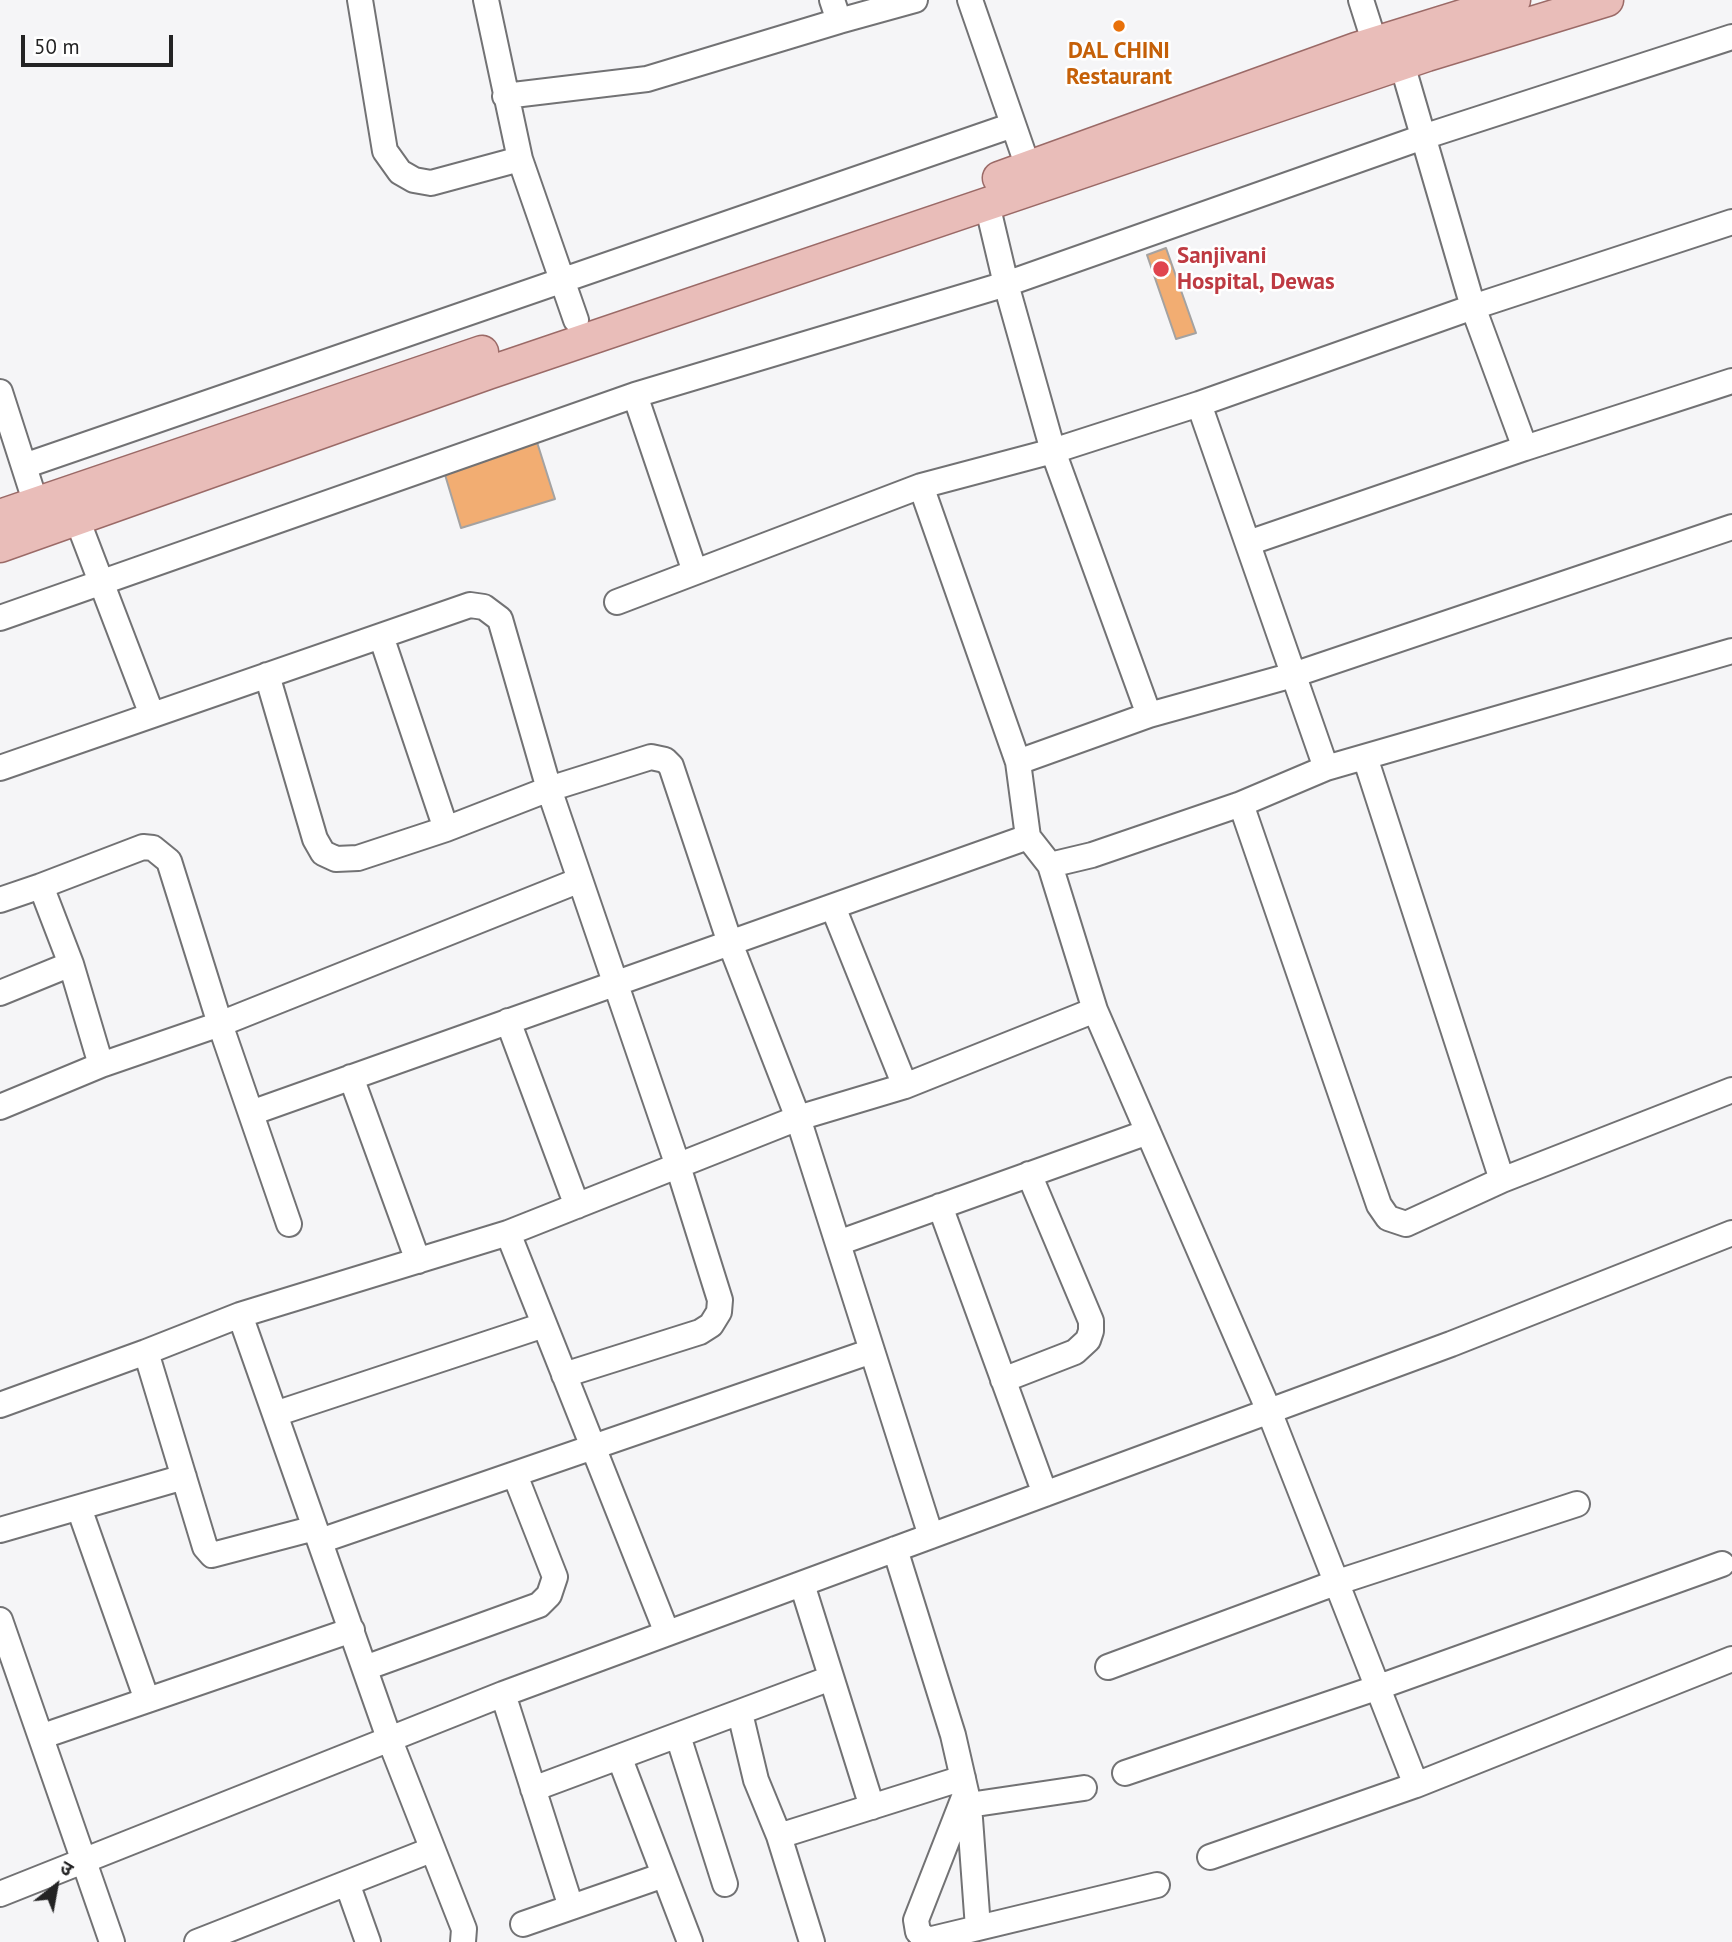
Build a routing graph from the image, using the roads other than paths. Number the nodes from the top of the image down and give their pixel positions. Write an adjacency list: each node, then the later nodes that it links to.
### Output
1 (360, 0): 15 (street)
2 (486, 0): 12 (street)
3 (915, 0): 8 (street)
4 (970, 0): 13 (street)
5 (1361, 0): 10 (street)
6 (1514, 0): 10 (main road)
7 (1607, 0): 11 (main road)
8 (835, 11): 12 (street)
9 (1732, 37): 14 (street)
10 (1375, 44): 16 (main road)
11 (1402, 64): 14 (street); 17 (main road)
12 (505, 96): 15 (street)
13 (1013, 125): 16 (street); 19 (street)
14 (1423, 137): 20 (street); 21 (street)
15 (520, 159): 19 (street)
16 (1028, 167): 22 (main road)
17 (987, 204): 20 (street); 33 (main road)
18 (1732, 222): 21 (street)
19 (561, 279): 22 (street); 29 (street)
20 (1006, 284): 25 (street); 28 (street)
21 (1473, 307): 26 (street); 27 (street)
22 (576, 320): 31 (main road)
23 (1732, 381): 27 (street)
24 (0, 392): 29 (street)
25 (635, 395): 37 (street); 38 (street)
26 (1199, 404): 28 (street); 35 (street)
27 (1525, 448): 35 (street)
28 (1053, 451): 30 (street); 46 (street)
29 (24, 466): 31 (street)
30 (921, 486): 37 (street); 48 (street)
31 (36, 504): 32 (main road)
32 (0, 516)
33 (78, 519): 36 (main road); 38 (street)
34 (1732, 527): 43 (street)
35 (1248, 543): 43 (street)
36 (0, 546)
37 (695, 572): 39 (street)
38 (102, 580): 40 (street); 45 (street)
39 (617, 602)
40 (0, 618)
41 (381, 636): 44 (street); 51 (street); 53 (street)
42 (1732, 651): 47 (street)
43 (1293, 675): 46 (street); 50 (street)
44 (267, 676): 45 (street); 53 (street)
45 (152, 715): 49 (street)
46 (1149, 715): 48 (street)
47 (1366, 757): 50 (street); 77 (street)
48 (1018, 762): 54 (street)
49 (0, 768)
50 (1326, 768): 52 (street)
51 (549, 789): 53 (street); 56 (street); 60 (street)
52 (1241, 804): 55 (street); 77 (street)
53 (446, 829)
54 (1028, 837): 55 (street); 59 (street)
55 (1050, 865): 64 (street)
56 (580, 880): 62 (street); 66 (street)
57 (41, 886): 58 (street); 61 (street); 66 (street)
58 (0, 901)
59 (833, 907): 60 (street); 69 (street)
60 (730, 943): 62 (street); 73 (street)
61 (71, 964): 63 (street); 67 (street)
62 (615, 984): 65 (street); 75 (street)
63 (0, 993)
64 (1096, 1010): 69 (street); 74 (street)
65 (508, 1021): 68 (street); 78 (street)
66 (219, 1024): 67 (street); 72 (street)
67 (101, 1065): 71 (street)
68 (351, 1077): 72 (street); 84 (street)
69 (905, 1086): 73 (street)
70 (1732, 1090): 77 (street)
71 (0, 1107)
72 (251, 1113): 80 (street)
73 (798, 1118): 75 (street); 83 (street)
74 (1148, 1132): 76 (street); 92 (street)
75 (678, 1166): 78 (street); 89 (street)
76 (1029, 1174): 79 (street); 90 (street)
77 (1502, 1180)
78 (577, 1206): 81 (street)
79 (940, 1206): 83 (street); 90 (street)
80 (289, 1224)
81 (508, 1233): 84 (street); 86 (street)
82 (1732, 1233): 92 (street)
83 (838, 1243): 87 (street)
84 (418, 1261): 85 (street)
85 (240, 1315): 88 (street); 93 (street)
86 (544, 1325): 89 (street); 93 (street)
87 (872, 1351): 94 (street); 102 (street)
88 (146, 1352): 91 (street); 96 (street)
89 (564, 1375): 94 (street)
90 (1003, 1380): 97 (street)
91 (0, 1405)
92 (1269, 1412): 97 (street); 105 (street)
93 (275, 1414): 101 (street)
94 (593, 1449): 95 (street); 109 (street)
95 (515, 1475): 101 (street); 112 (street)
96 (184, 1477): 99 (street); 101 (street)
97 (1045, 1494): 102 (street)
98 (1577, 1504): 105 (street)
99 (79, 1508): 100 (street); 116 (street)
100 (0, 1531)
101 (318, 1534): 108 (street)
102 (931, 1536): 103 (street)
103 (895, 1549): 106 (street); 126 (street)
104 (1722, 1564): 114 (street)
105 (1335, 1583): 111 (street); 114 (street)
106 (802, 1584): 109 (street); 113 (street)
107 (0, 1620): 118 (street)
108 (352, 1630): 112 (street); 116 (street)
109 (667, 1633): 115 (street)
110 (1732, 1659): 123 (street)
111 (1108, 1667)
112 (365, 1668): 120 (street)
113 (831, 1678): 117 (street); 127 (street)
114 (1376, 1688): 122 (street); 123 (street)
115 (503, 1694): 120 (street); 125 (street)
116 (148, 1700): 118 (street)
117 (740, 1713): 119 (street); 128 (street)
118 (43, 1736): 131 (street)
119 (678, 1736): 121 (street); 134 (street)
120 (389, 1738): 129 (street); 131 (street)
121 (620, 1759): 125 (street); 132 (street)
122 (1125, 1773)
123 (1416, 1785): 130 (street)
124 (1084, 1788): 126 (street)
125 (533, 1789): 137 (street)
126 (966, 1792): 127 (street); 139 (street); 139 (street)
127 (872, 1807): 128 (street)
128 (779, 1836): 146 (street)
129 (432, 1850): 133 (street); 144 (street)
130 (1210, 1857)
131 (84, 1860): 136 (street); 141 (street)
132 (664, 1875): 137 (street); 145 (street)
133 (347, 1883): 140 (street); 143 (street)
134 (725, 1884)
135 (1157, 1885): 139 (street)
136 (0, 1894)
137 (571, 1907): 138 (street)
138 (523, 1924)
139 (978, 1928)
140 (237, 1935): 142 (street)
141 (113, 1942)
142 (197, 1942)
143 (368, 1942)
144 (463, 1942)
145 (690, 1942)
146 (812, 1942)

